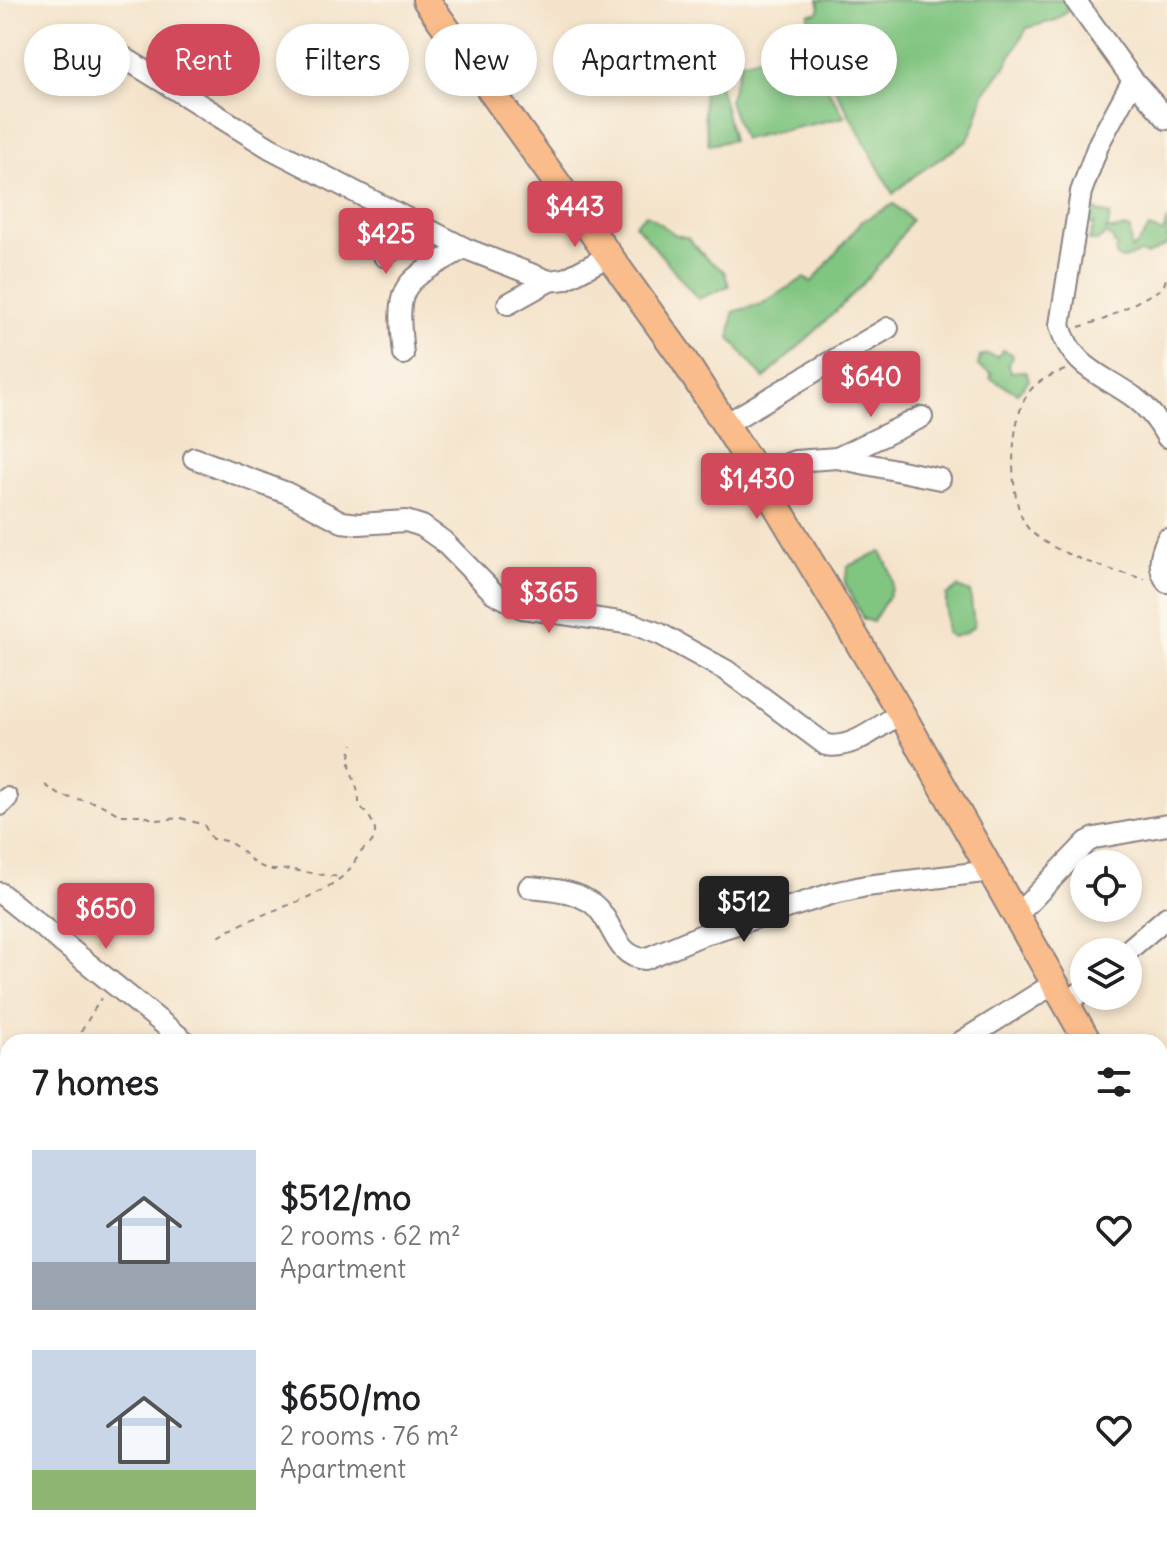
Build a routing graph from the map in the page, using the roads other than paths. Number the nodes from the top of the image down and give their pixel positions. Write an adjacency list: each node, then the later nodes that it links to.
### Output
1 (426, 0): 8 (main road)
2 (1075, 0): 4 (street)
3 (130, 61): 6 (street)
4 (1133, 80): 5 (street); 16 (street)
5 (1167, 119)
6 (421, 227): 7 (street); 9 (street)
7 (464, 248): 10 (street); 13 (street)
8 (611, 255): 10 (street); 15 (main road)
9 (384, 256)
10 (549, 281): 11 (street)
11 (508, 304)
12 (888, 328): 15 (street)
13 (403, 354)
14 (922, 417): 18 (street)
15 (724, 425): 19 (main road)
16 (1167, 437)
17 (194, 458): 23 (street)
18 (837, 458): 19 (street); 20 (street)
19 (758, 475): 23 (main road)
20 (940, 479)
21 (1167, 539): 22 (street)
22 (1164, 577)
23 (901, 713): 25 (main road)
24 (1167, 825): 28 (street)
25 (992, 871): 26 (street); 28 (main road)
26 (529, 887)
27 (0, 893): 32 (street)
28 (1017, 915): 31 (main road)
29 (1167, 917): 30 (street)
30 (1142, 938)
31 (1069, 992): 33 (street); 34 (main road)
32 (176, 1034)
33 (978, 1034)
34 (1085, 1034)

